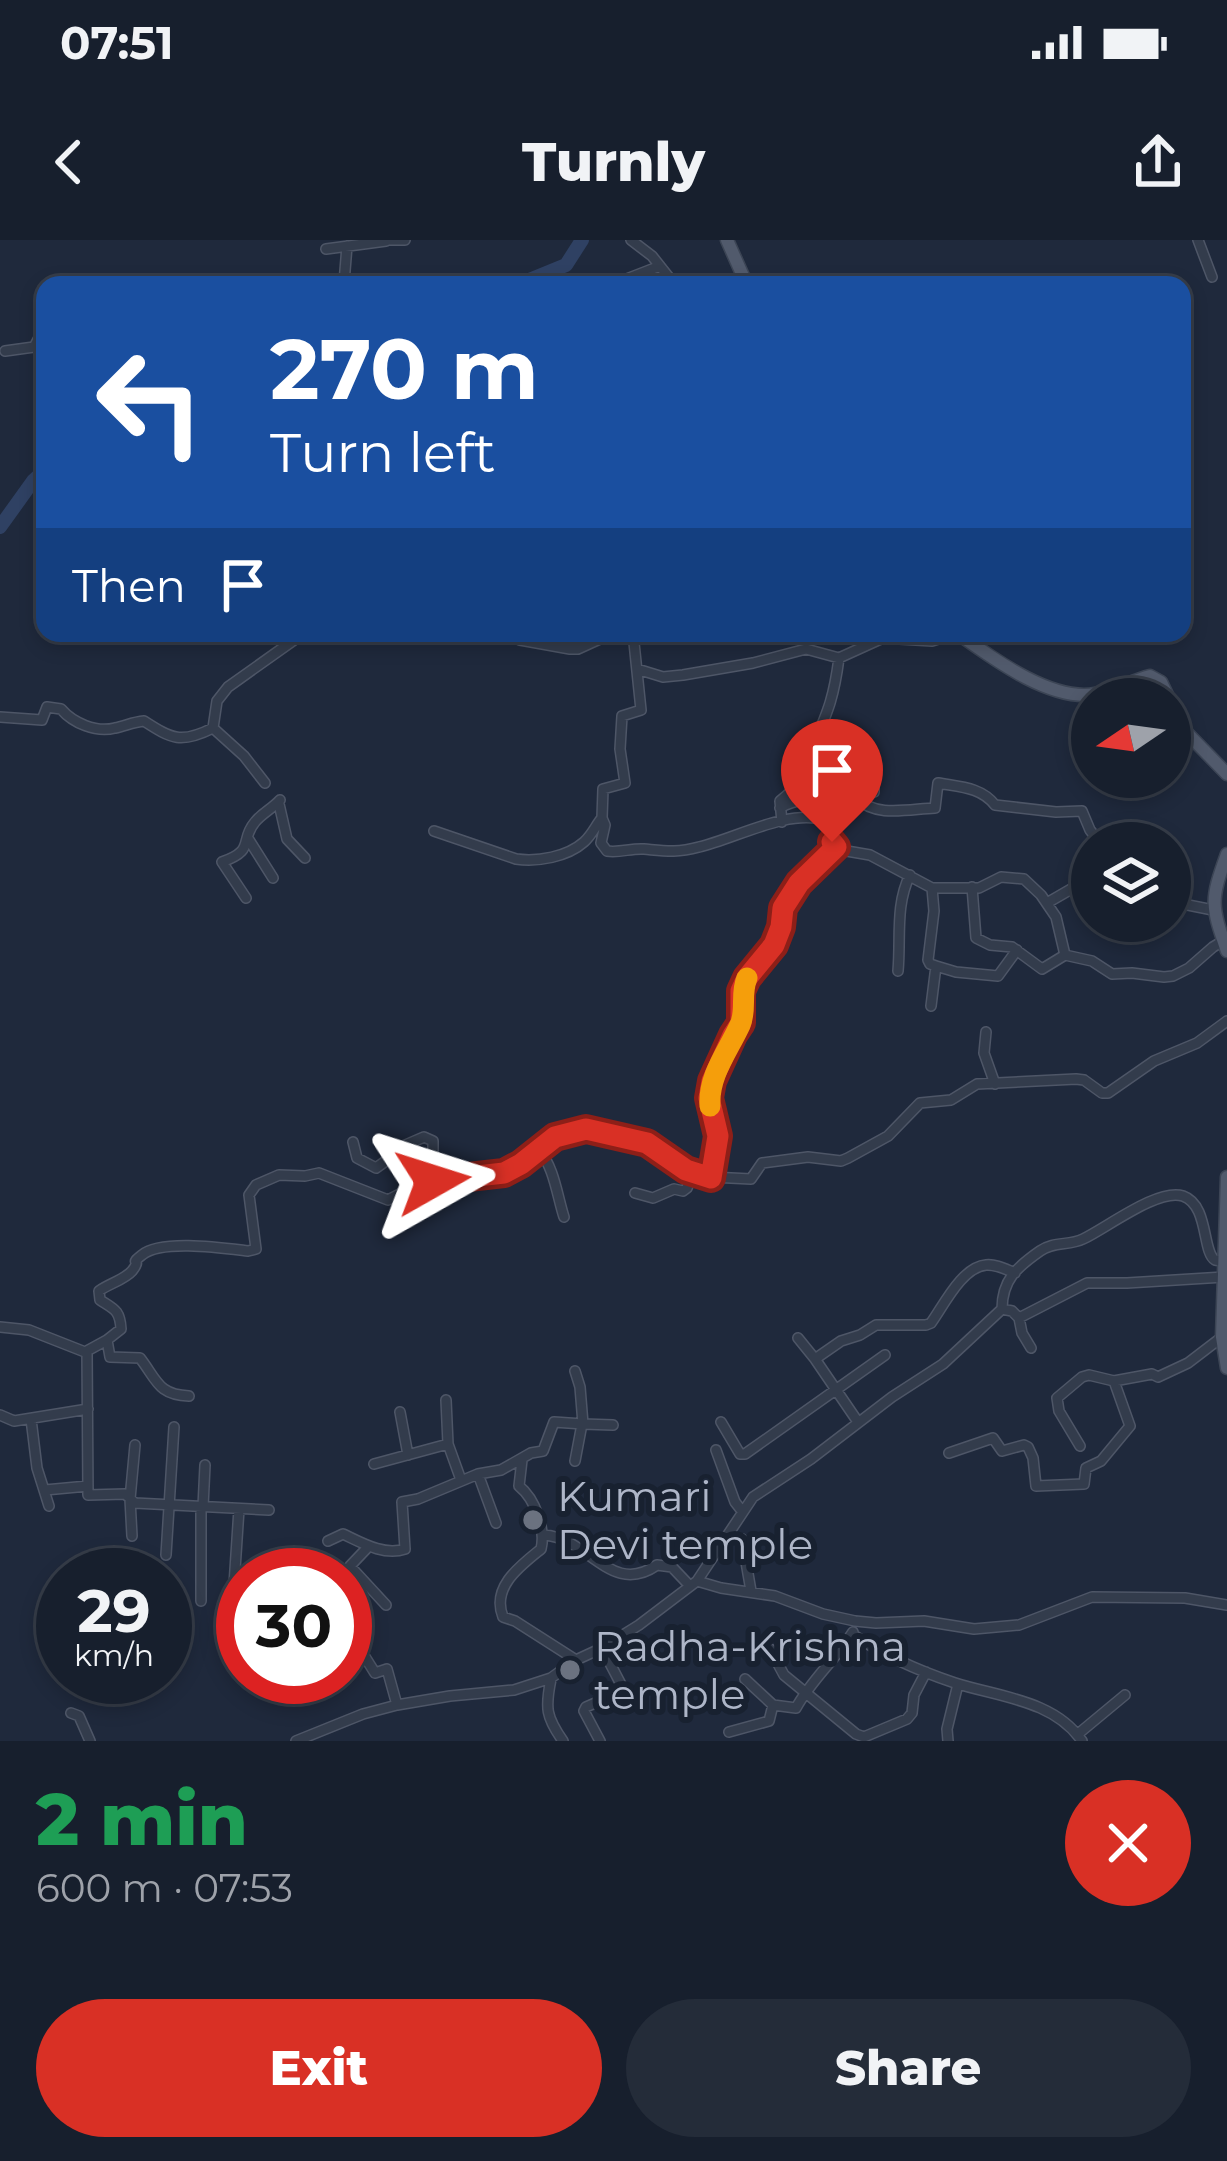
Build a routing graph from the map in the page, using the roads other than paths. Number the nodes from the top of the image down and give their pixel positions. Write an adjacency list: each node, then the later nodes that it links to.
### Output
1 (386, 240): 2 (street); 6 (street)
2 (406, 240)
3 (632, 240): 8 (street)
4 (727, 240): 12 (main road)
5 (1198, 240): 13 (street)
6 (347, 246): 7 (street); 9 (street)
7 (326, 249)
8 (660, 266): 10 (street); 11 (street)
9 (345, 276)
10 (634, 276)
11 (668, 276)
12 (742, 276)
13 (1212, 278)
14 (36, 343): 15 (street)
15 (5, 351)
16 (289, 642): 26 (street)
17 (530, 642): 18 (street)
18 (593, 642)
19 (634, 642): 23 (street)
20 (861, 642): 22 (street)
21 (971, 642): 24 (main road)
22 (839, 658): 23 (street); 32 (street)
23 (637, 669): 33 (street)
24 (1071, 695)
25 (0, 717): 26 (street)
26 (213, 728): 30 (street)
27 (1191, 737): 29 (main road)
28 (874, 768): 31 (street)
29 (1227, 773)
30 (265, 783)
31 (856, 798): 32 (street); 35 (street)
32 (780, 808): 34 (street)
33 (602, 818): 34 (street); 36 (street)
34 (782, 822): 38 (street)
35 (1087, 822)
36 (434, 831)
37 (249, 840): 40 (street); 42 (street); 46 (street)
38 (836, 847): 41 (street); 63 (street)
39 (1227, 854): 49 (main road)
40 (304, 858)
41 (910, 875): 44 (street); 54 (street)
42 (273, 878)
43 (972, 887): 44 (street); 47 (street); 51 (street)
44 (932, 888): 53 (street)
45 (1071, 889): 47 (street)
46 (246, 898)
47 (1047, 903): 52 (street)
48 (1191, 906): 49 (street)
49 (1213, 910): 50 (main road)
50 (1225, 946): 52 (street)
51 (1017, 950): 52 (street); 53 (street)
52 (1065, 955)
53 (936, 966): 55 (street)
54 (898, 970)
55 (931, 1006)
56 (1227, 1021): 58 (street)
57 (986, 1032): 58 (street)
58 (995, 1084): 63 (street)
59 (353, 1142): 64 (street)
60 (539, 1150): 61 (street); 64 (street); 66 (street)
61 (693, 1173): 63 (street); 65 (street)
62 (1227, 1177): 67 (main road)
63 (711, 1178)
64 (433, 1181): 75 (street)
65 (635, 1193)
66 (564, 1217)
67 (1225, 1260): 68 (street); 69 (main road)
68 (1015, 1273): 70 (street); 79 (street)
69 (1224, 1277): 71 (street); 73 (main road)
70 (1002, 1309): 71 (street); 91 (street)
71 (1019, 1318): 76 (street)
72 (0, 1327): 77 (street)
73 (1225, 1336): 80 (main road); 82 (street)
74 (798, 1338): 79 (street)
75 (107, 1340): 77 (street); 84 (street)
76 (1031, 1348)
77 (87, 1352): 86 (street)
78 (885, 1355): 83 (street)
79 (815, 1359): 83 (street)
80 (1227, 1368)
81 (575, 1371): 92 (street)
82 (1114, 1381): 97 (street); 99 (street)
83 (835, 1388): 90 (street); 91 (street)
84 (189, 1396)
85 (446, 1400): 95 (street)
86 (88, 1409): 89 (street); 107 (street)
87 (400, 1412): 100 (street)
88 (0, 1415): 89 (street)
89 (31, 1419): 108 (street)
90 (721, 1422)
91 (858, 1422): 115 (street)
92 (582, 1424): 93 (street); 101 (street); 102 (street)
93 (613, 1425)
94 (174, 1427): 110 (street)
95 (448, 1444): 100 (street); 106 (street)
96 (135, 1445): 109 (street)
97 (1080, 1446)
98 (716, 1450): 115 (street)
99 (949, 1453)
100 (408, 1455): 103 (street)
101 (522, 1460): 105 (street); 117 (street)
102 (575, 1461)
103 (374, 1464)
104 (206, 1465): 112 (street)
105 (478, 1474): 106 (street); 116 (street)
106 (461, 1480): 121 (street)
107 (88, 1486): 108 (street); 109 (street)
108 (45, 1490): 111 (street)
109 (130, 1499): 110 (street); 118 (street)
110 (169, 1505): 112 (street); 122 (street)
111 (49, 1506)
112 (202, 1507): 113 (street); 126 (street)
113 (238, 1509): 114 (street); 123 (street)
114 (269, 1510)
115 (742, 1511): 124 (street)
116 (496, 1523)
117 (544, 1535): 124 (street); 133 (street)
118 (132, 1536)
119 (742, 1539): 125 (street)
120 (328, 1541): 121 (street)
121 (369, 1546): 127 (street)
122 (166, 1548)
123 (236, 1548)
124 (693, 1583): 125 (street); 131 (street)
125 (752, 1591): 129 (street)
126 (201, 1601)
127 (386, 1605)
128 (1227, 1605): 129 (street)
129 (855, 1621): 130 (street)
130 (852, 1634): 135 (street); 139 (street)
131 (602, 1648): 133 (street); 140 (street)
132 (770, 1649): 139 (street)
133 (576, 1660): 136 (street)
134 (372, 1668): 143 (street)
135 (926, 1672): 138 (street); 139 (street)
136 (551, 1678): 143 (street); 152 (street)
137 (746, 1679): 144 (street)
138 (958, 1684): 148 (street); 154 (street)
139 (804, 1692): 144 (street)
140 (626, 1694)
141 (1125, 1695): 148 (street)
142 (602, 1700): 153 (street)
143 (397, 1705): 146 (street)
144 (773, 1705): 147 (street)
145 (71, 1713): 149 (street)
146 (334, 1725): 150 (street); 151 (street)
147 (734, 1734)
148 (1080, 1738)
149 (90, 1741)
150 (296, 1741)
151 (341, 1741)
152 (563, 1741)
153 (600, 1741)
154 (948, 1741)

